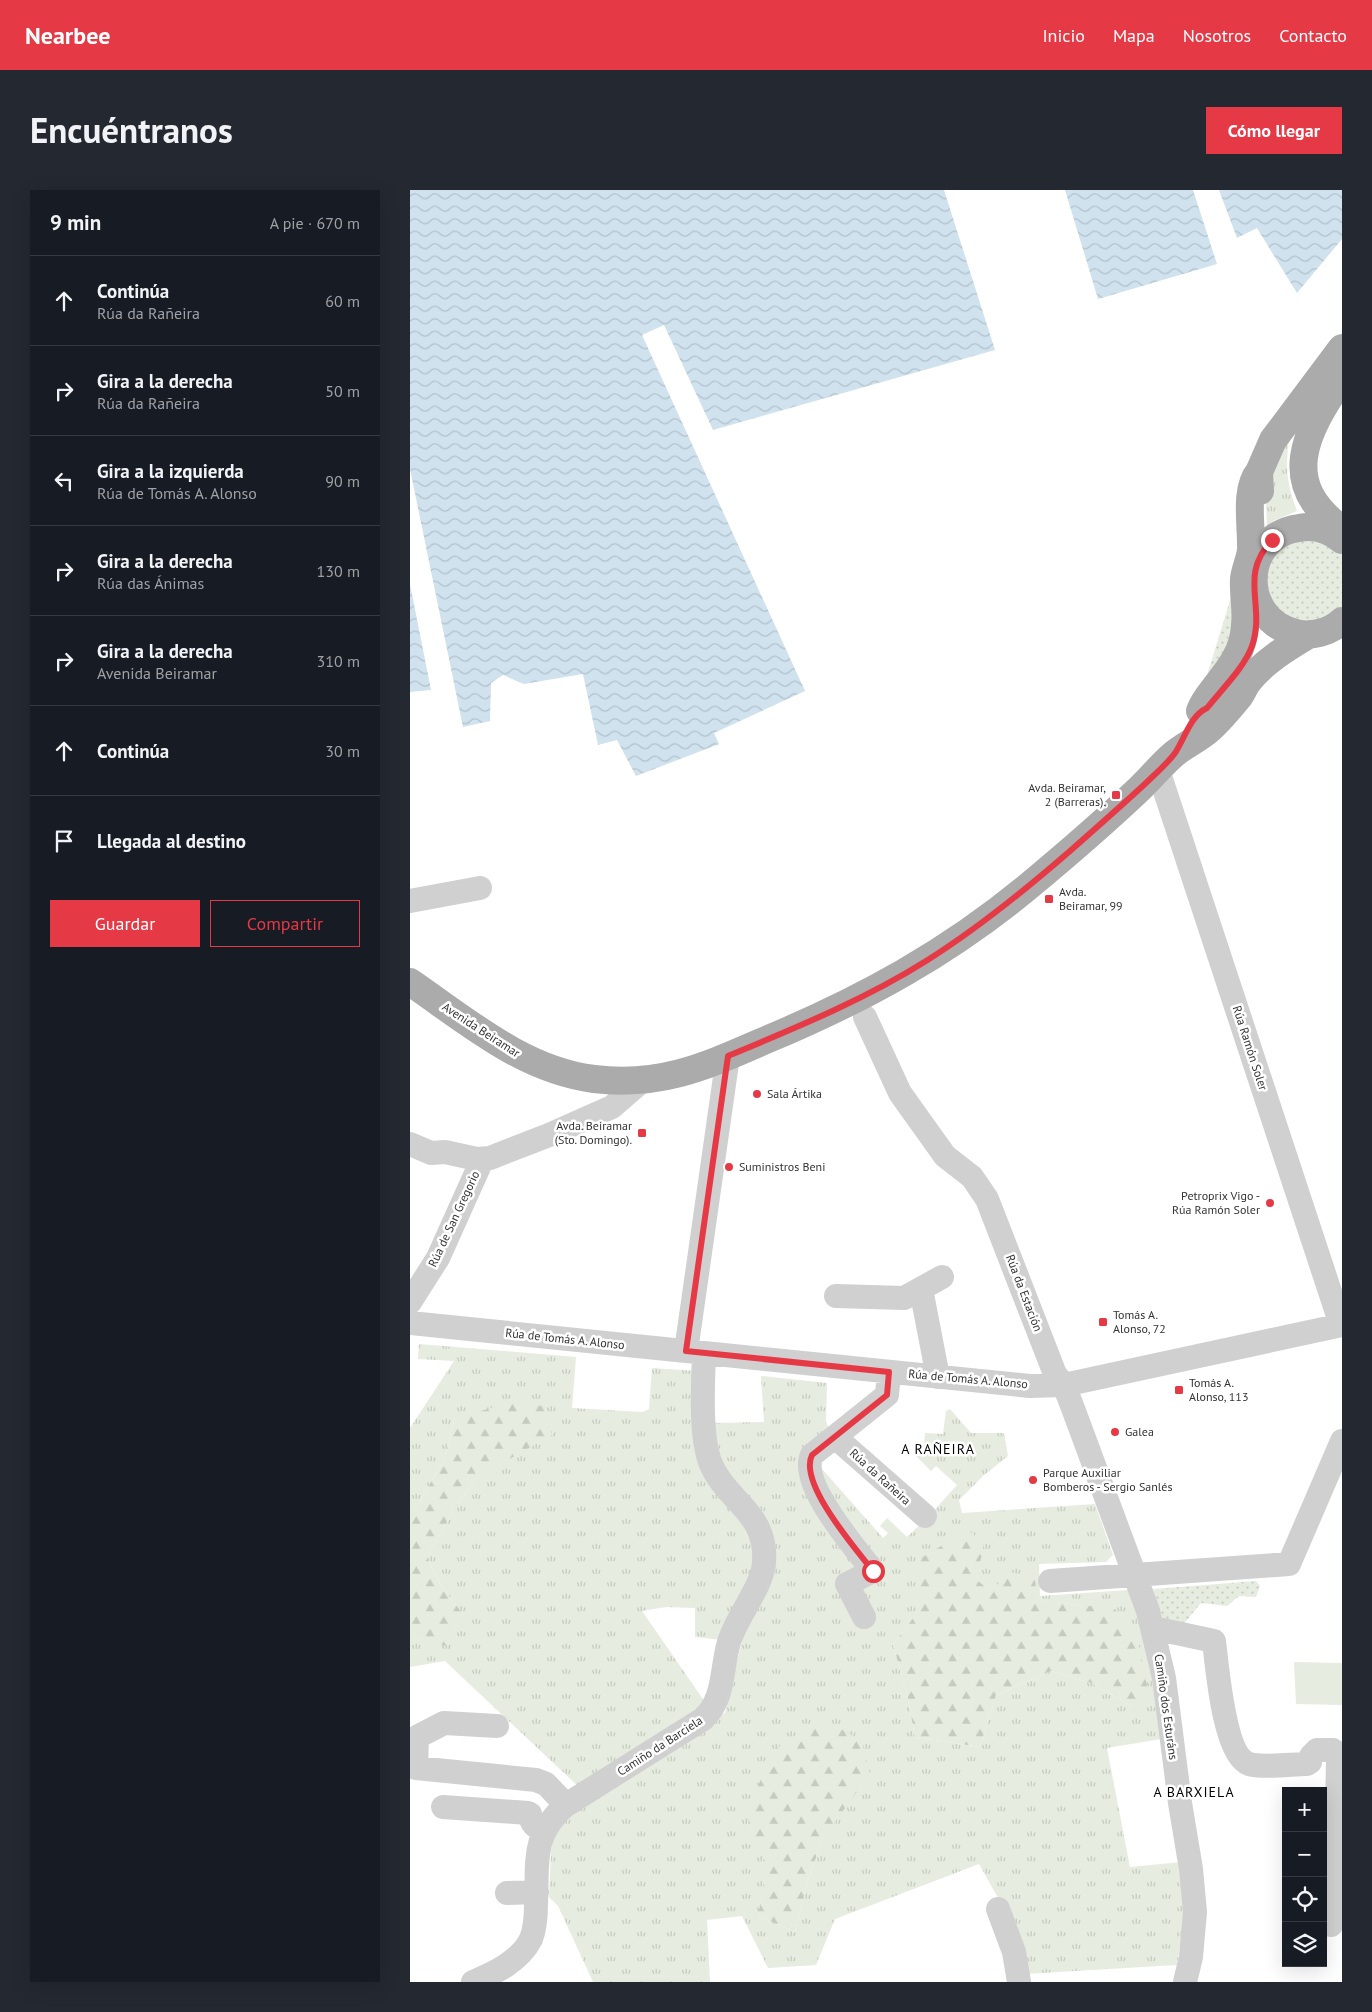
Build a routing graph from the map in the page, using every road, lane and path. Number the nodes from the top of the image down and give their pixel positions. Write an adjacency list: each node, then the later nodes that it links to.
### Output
1 (1342, 348): 3 (main road)
2 (1342, 379): 4 (main road)
3 (1259, 472): 5 (main road); 8 (main road)
4 (1334, 532): 5 (main road)
5 (1263, 549): 6 (main road, Avenida Beiramar)
6 (1256, 600): 7 (main road); 8 (main road, Avenida Beiramar)
7 (1320, 635): 8 (main road, Avenida Beiramar)
8 (1204, 721): 9 (main road, Avenida Beiramar)
9 (1166, 762): 14 (main road, Avenida Beiramar); 23 (street, Rúa Ramón Soler)
10 (480, 888): 11 (street)
11 (410, 901)
12 (410, 982): 15 (main road, Avenida Beiramar)
13 (865, 1017): 27 (street, Rúa da Estación)
14 (728, 1056): 15 (main road, Avenida Beiramar); 24 (street, Camiño da Barciela)
15 (643, 1080): 17 (street, Rúa de San Gregorio)
16 (410, 1144): 17 (street, Rúa de San Gregorio)
17 (482, 1160): 21 (street, Rúa de San Gregorio)
18 (942, 1277): 19 (street)
19 (921, 1288): 20 (street); 26 (street)
20 (836, 1296)
21 (410, 1302)
22 (410, 1323): 24 (street, Rúa de Tomás A. Alonso)
23 (1342, 1325): 27 (street, Rúa de Tomás A. Alonso)
24 (695, 1352): 25 (street, Rúa de Tomás A. Alonso); 37 (street, Camiño da Barciela)
25 (889, 1372): 26 (street, Rúa de Tomás A. Alonso); 28 (street)
26 (938, 1377): 27 (street, Rúa de Tomás A. Alonso)
27 (1064, 1385): 31 (street, Camiño dos Esturáns)
28 (835, 1437): 30 (street, Rúa da Rañeira); 33 (street)
29 (1342, 1440): 31 (street)
30 (925, 1516)
31 (1135, 1575): 32 (street); 34 (street, Camiño dos Esturáns)
32 (1050, 1582)
33 (864, 1617)
34 (1154, 1628): 36 (street); 46 (street, Camiño dos Esturáns)
35 (497, 1726): 37 (street)
36 (1342, 1756): 43 (street)
37 (566, 1805): 39 (street, Camiño da Barciela)
38 (443, 1807): 39 (street)
39 (544, 1831): 40 (street, Camiño da Barciela)
40 (537, 1892): 41 (street); 44 (street, Camiño da Barciela)
41 (507, 1893)
42 (998, 1909): 45 (street)
43 (1331, 1924)
44 (473, 1982)
45 (1019, 1982)
46 (1185, 1982)

